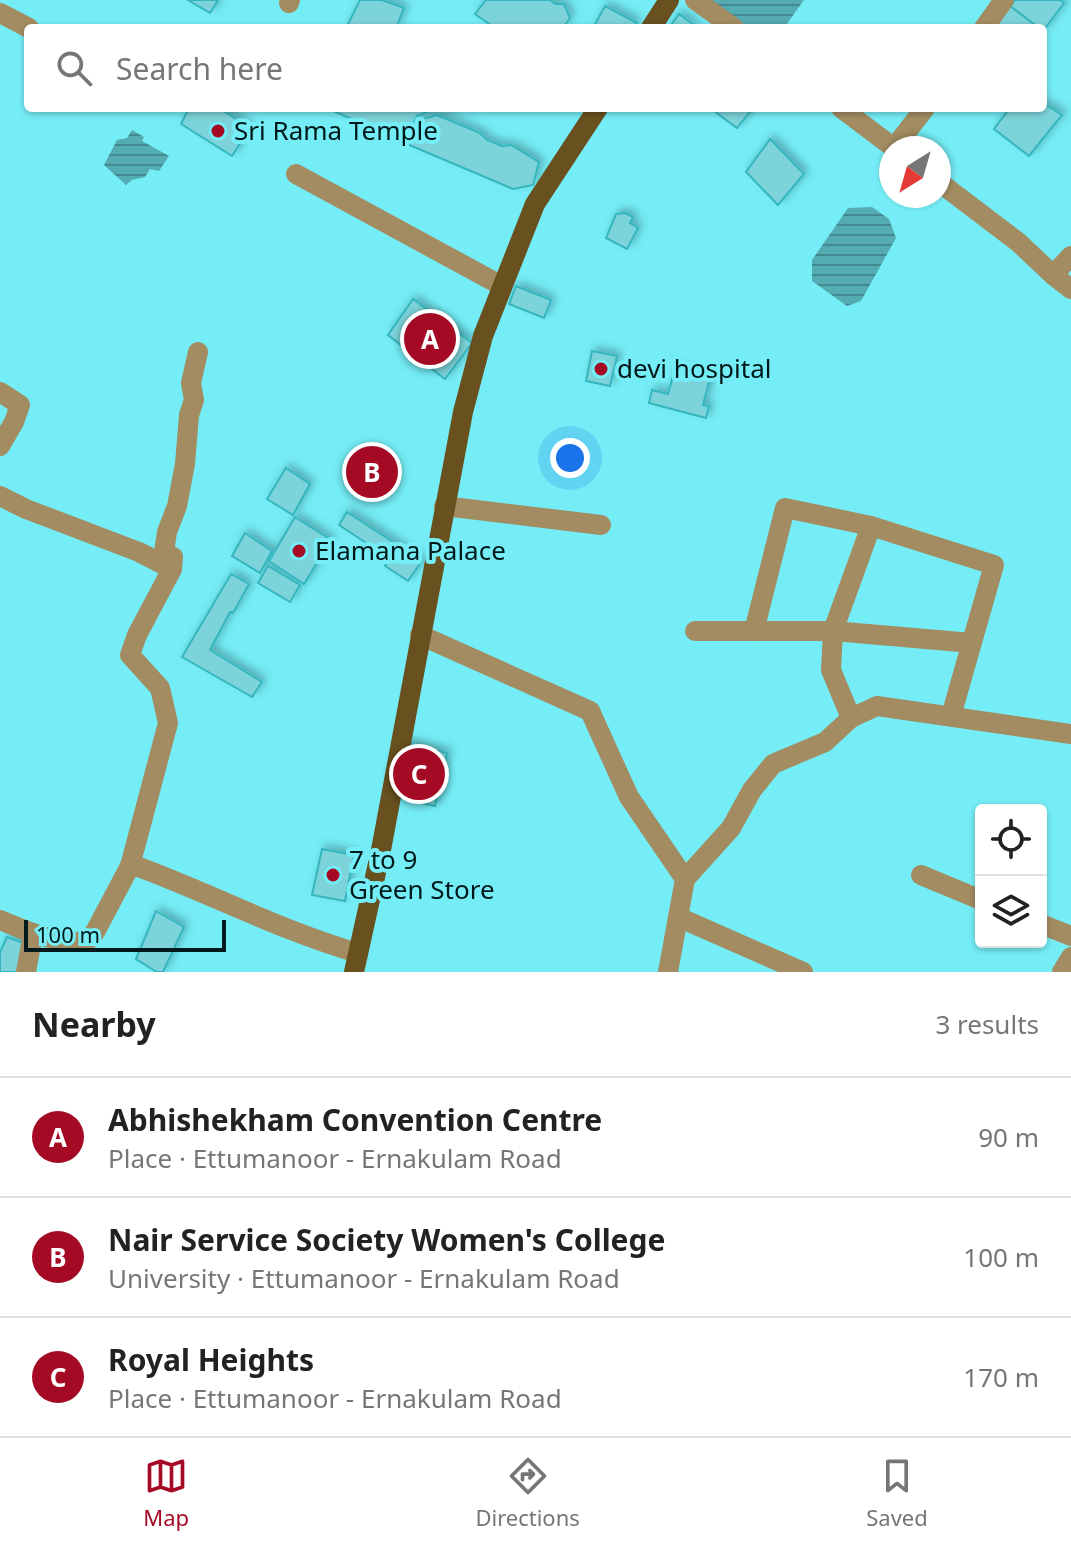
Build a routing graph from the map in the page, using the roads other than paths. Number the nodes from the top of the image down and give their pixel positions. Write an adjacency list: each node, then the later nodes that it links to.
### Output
1 (669, 0): 5 (main road)
2 (695, 0): 6 (street)
3 (1004, 0): 7 (street)
4 (0, 13): 8 (street)
5 (654, 24)
6 (728, 24)
7 (987, 24)
8 (24, 25)
9 (595, 112): 18 (main road)
10 (846, 112): 13 (street)
11 (922, 112): 12 (street)
12 (903, 136)
13 (879, 137)
14 (296, 174): 18 (street)
15 (951, 191): 17 (street)
16 (1071, 256): 17 (street)
17 (1053, 275): 19 (street)
18 (502, 286): 24 (main road)
19 (1071, 289)
20 (198, 352): 27 (street)
21 (0, 392): 22 (street)
22 (0, 446)
23 (0, 496): 27 (street)
24 (444, 506): 25 (street); 31 (main road)
25 (601, 525)
26 (871, 526): 29 (street); 30 (street); 32 (street)
27 (172, 569): 36 (street)
28 (695, 631): 29 (street)
29 (754, 631): 30 (street)
30 (833, 631): 32 (street); 34 (street)
31 (420, 635): 38 (street); 46 (main road)
32 (972, 643): 33 (street)
33 (951, 716): 34 (street); 35 (street)
34 (851, 718): 38 (street)
35 (1071, 734)
36 (130, 866): 43 (street); 46 (street)
37 (921, 875): 39 (street)
38 (685, 879): 40 (street)
39 (975, 898)
40 (678, 917): 48 (street); 49 (street)
41 (0, 920): 43 (street)
42 (1047, 926): 44 (street)
43 (33, 934): 47 (street)
44 (1071, 936)
45 (1071, 957): 50 (street)
46 (356, 963)
47 (26, 972)
48 (668, 972)
49 (803, 972)
50 (1062, 972)

